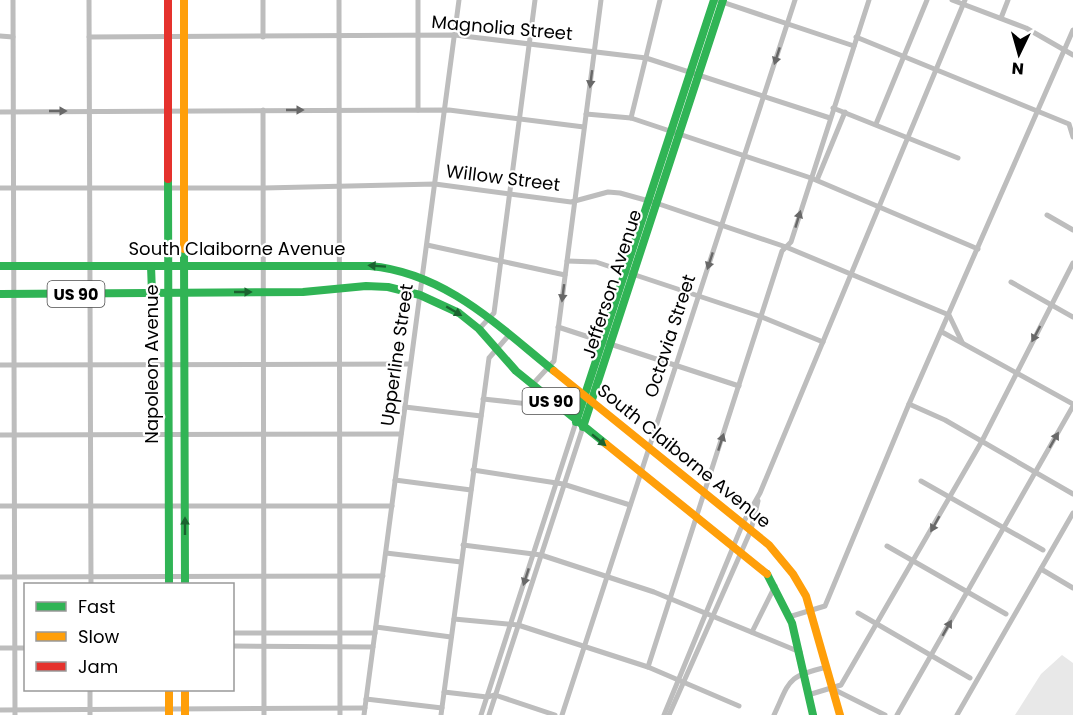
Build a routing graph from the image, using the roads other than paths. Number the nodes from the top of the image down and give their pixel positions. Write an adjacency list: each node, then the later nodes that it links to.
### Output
1 (13, 0): 25 (street)
2 (89, 0): 27 (street)
3 (168, 0): 28 (main road, Napoleon Avenue)
4 (184, 0): 29 (main road, Napoleon Avenue)
5 (263, 0): 30 (street)
6 (339, 0): 26 (street)
7 (418, 0): 22 (street)
8 (459, 0): 23 (street, Upperline Street)
9 (535, 0): 32 (street)
10 (601, 0): 35 (street)
11 (660, 0): 38 (street)
12 (795, 0): 20 (street, Octavia Street)
13 (869, 0): 31 (street)
14 (927, 0): 37 (street)
15 (952, 0): 18 (street)
16 (1008, 0): 19 (street)
17 (718, 1): 20 (street); 40 (main road, Jefferson Avenue)
18 (964, 2): 19 (street); 39 (street)
19 (1001, 18): 34 (street)
20 (788, 23): 33 (street); 41 (street, Octavia Street, one-way to 41)
21 (1073, 30): 34 (street)
22 (417, 35): 23 (street, Magnolia Street); 26 (street, Magnolia Street); 44 (street)
23 (455, 35): 32 (street, Magnolia Street); 49 (street, Upperline Street)
24 (0, 36): 25 (street)
25 (13, 36): 52 (street)
26 (339, 36): 30 (street, Magnolia Street); 48 (street)
27 (89, 37): 28 (street, Magnolia Street); 45 (street)
28 (168, 37): 29 (street, Magnolia Street); 46 (main road, Napoleon Avenue)
29 (184, 37): 30 (street, Magnolia Street); 47 (main road, Napoleon Avenue)
30 (263, 37)
31 (856, 37): 33 (street); 37 (street)
32 (529, 44): 35 (street, Magnolia Street); 57 (street)
33 (854, 46): 42 (street)
34 (1065, 50): 36 (street); 50 (street)
35 (594, 52): 38 (street, Magnolia Street); 54 (street, one-way to 54)
36 (1073, 54)
37 (903, 56): 39 (street); 58 (street)
38 (646, 58): 40 (street, Magnolia Street); 55 (street)
39 (936, 69): 50 (street); 61 (street)
40 (694, 74): 41 (street, Magnolia Street); 60 (main road, Jefferson Avenue)
41 (764, 96): 56 (street, Magnolia Street); 63 (street, Octavia Street)
42 (833, 108): 53 (street); 56 (street)
43 (263, 110): 47 (street); 48 (street, one-way to 48); 74 (street)
44 (418, 110): 48 (street); 49 (street)
45 (89, 111): 46 (street); 52 (street, one-way to 45); 73 (street)
46 (168, 111): 47 (street); 68 (main road, Napoleon Avenue)
47 (184, 111): 69 (main road, Napoleon Avenue)
48 (339, 111): 70 (street)
49 (444, 111): 57 (street); 67 (street, Upperline Street)
50 (1038, 111): 62 (street); 84 (street)
51 (0, 112): 52 (street)
52 (13, 112): 72 (street)
53 (845, 112): 58 (street); 66 (street)
54 (586, 114): 55 (street); 59 (street)
55 (632, 118): 60 (street)
56 (830, 118): 65 (street)
57 (520, 119): 59 (street); 75 (street)
58 (876, 124): 61 (street)
59 (584, 127): 76 (street)
60 (675, 133): 63 (street); 77 (main road, Jefferson Avenue)
61 (908, 137): 64 (street); 78 (street)
62 (1073, 137)
63 (744, 155): 65 (street); 80 (street, Octavia Street)
64 (958, 158)
65 (811, 178): 66 (street); 83 (street, one-way to 65)
66 (818, 180): 78 (street)
67 (435, 184): 70 (street, Willow Street); 75 (street, Willow Street); 82 (street, Upperline Street)
68 (168, 187): 69 (street, Willow Street); 73 (street, Willow Street); 94 (main road, Napoleon Avenue)
69 (184, 187): 74 (street, Willow Street); 92 (main road, Napoleon Avenue)
70 (339, 187): 74 (street, Willow Street); 93 (street)
71 (0, 188): 72 (street, Willow Street)
72 (14, 188): 73 (street, Willow Street); 89 (street)
73 (89, 188): 90 (street)
74 (264, 188): 95 (street)
75 (510, 194): 76 (street, Willow Street); 86 (street)
76 (575, 200): 77 (street, Willow Street); 85 (street)
77 (653, 202): 80 (street, Willow Street); 96 (main road, Jefferson Avenue)
78 (879, 206): 84 (street); 97 (street)
79 (1047, 215): 81 (street)
80 (722, 225): 83 (street, Willow Street); 110 (street, Octavia Street, one-way to 110)
81 (1073, 230)
82 (427, 245): 86 (street); 98 (street, Upperline Street)
83 (786, 247): 97 (street, Willow Street); 113 (street)
84 (978, 249): 112 (street)
85 (567, 261): 96 (street); 99 (street)
86 (501, 263): 99 (street); 115 (street)
87 (1073, 263): 111 (street)
88 (0, 266): 89 (main road, South Claiborne Avenue / US 90)
89 (13, 266): 90 (main road, South Claiborne Avenue / US 90); 108 (street)
90 (89, 266): 91 (main road, South Claiborne Avenue / US 90); 107 (street)
91 (151, 266): 94 (main road, South Claiborne Avenue / US 90); 103 (main road)
92 (184, 266): 94 (main road, South Claiborne Avenue / US 90); 95 (main road, South Claiborne Avenue / US 90); 105 (main road, Napoleon Avenue)
93 (339, 266): 95 (main road, South Claiborne Avenue / US 90); 98 (main road, South Claiborne Avenue / US 90, one-way to 93); 101 (street)
94 (168, 267): 104 (main road, Napoleon Avenue)
95 (263, 267): 102 (street)
96 (629, 273): 110 (street); 122 (main road, Jefferson Avenue)
97 (851, 274): 112 (street, Willow Street); 120 (street)
98 (423, 275): 109 (street, Upperline Street); 115 (main road, South Claiborne Avenue / US 90)
99 (565, 275): 116 (street, one-way to 116)
100 (1011, 282): 111 (street)
101 (339, 288): 102 (main road, South Claiborne Avenue / US 90); 109 (main road, South Claiborne Avenue / US 90); 131 (street)
102 (263, 292): 105 (main road, South Claiborne Avenue / US 90, one-way to 102); 130 (street)
103 (152, 293): 104 (main road, South Claiborne Avenue / US 90); 107 (main road, South Claiborne Avenue / US 90)
104 (168, 293): 105 (main road, South Claiborne Avenue / US 90); 128 (main road, Napoleon Avenue)
105 (184, 293): 129 (main road, Napoleon Avenue)
106 (0, 294): 108 (main road, South Claiborne Avenue / US 90)
107 (89, 294): 108 (main road, South Claiborne Avenue / US 90); 127 (street)
108 (14, 295): 126 (street)
109 (420, 295): 117 (main road, South Claiborne Avenue / US 90, one-way to 117); 124 (street, Upperline Street)
110 (699, 295): 113 (street); 132 (street, Octavia Street)
111 (1051, 305): 114 (street); 134 (street, one-way to 134)
112 (949, 315): 118 (street); 121 (street)
113 (762, 317): 120 (street); 136 (street)
114 (1073, 317)
115 (490, 320): 117 (street); 119 (main road, South Claiborne Avenue / US 90)
116 (558, 327): 122 (street); 133 (street)
117 (479, 329): 123 (main road, South Claiborne Avenue / US 90)
118 (942, 332): 121 (street); 139 (street)
119 (509, 335): 123 (street); 133 (main road, South Claiborne Avenue / US 90)
120 (823, 342): 163 (street)
121 (962, 342): 134 (street)
122 (606, 343): 132 (street); 138 (main road, Jefferson Avenue)
123 (496, 350): 135 (main road, South Claiborne Avenue / US 90); 137 (street)
124 (410, 364): 131 (street); 142 (street, Upperline Street)
125 (0, 365): 126 (street)
126 (14, 365): 127 (street); 147 (street)
127 (90, 365): 128 (street); 149 (street)
128 (168, 365): 129 (street); 150 (main road, Napoleon Avenue)
129 (184, 365): 130 (street); 151 (main road, Napoleon Avenue)
130 (263, 365): 131 (street); 152 (street)
131 (340, 365): 148 (street)
132 (676, 365): 136 (street); 154 (street, Octavia Street)
133 (548, 367): 135 (street); 138 (main road, South Claiborne Avenue / US 90)
134 (1016, 372): 140 (street); 153 (street)
135 (532, 385): 141 (main road, South Claiborne Avenue / US 90)
136 (739, 386): 162 (street, one-way to 136)
137 (483, 399): 141 (street); 143 (street)
138 (588, 400): 144 (main road, Jefferson Avenue); 154 (main road, South Claiborne Avenue / US 90)
139 (909, 404): 153 (street); 205 (street)
140 (1073, 405): 156 (street, one-way to 140)
141 (558, 406): 144 (main road, South Claiborne Avenue / US 90)
142 (405, 407): 143 (street); 145 (street, Upperline Street)
143 (481, 416): 155 (street)
144 (580, 424): 157 (main road, South Claiborne Avenue / US 90, one-way to 157); 160 (street, Jefferson Avenue)
145 (401, 434): 148 (street); 158 (street, Upperline Street)
146 (0, 435): 147 (street)
147 (14, 435): 149 (street); 168 (street)
148 (340, 435): 152 (street); 173 (street)
149 (90, 436): 150 (street); 169 (street)
150 (169, 436): 151 (street); 170 (main road, Napoleon Avenue)
151 (185, 436): 152 (street); 171 (main road, Napoleon Avenue)
152 (263, 436): 172 (street)
153 (982, 441): 156 (street); 165 (street)
154 (648, 449): 157 (street, Octavia Street); 162 (main road, South Claiborne Avenue / US 90)
155 (473, 470): 160 (street); 161 (street)
156 (1036, 472): 164 (street); 178 (street)
157 (641, 474): 166 (street, Octavia Street); 176 (main road, South Claiborne Avenue / US 90)
158 (395, 480): 161 (street); 174 (street, Upperline Street)
159 (921, 481): 165 (street)
160 (560, 483): 166 (street); 186 (street, Jefferson Avenue); 187 (street, Jefferson Avenue)
161 (471, 490): 181 (street)
162 (705, 493): 176 (street); 177 (main road, South Claiborne Avenue / US 90)
163 (760, 493): 177 (street); 179 (street)
164 (1073, 494)
165 (950, 497): 178 (street); 188 (street, one-way to 188)
166 (630, 505): 197 (street, Octavia Street)
167 (0, 506): 168 (street)
168 (14, 506): 169 (street); 195 (street)
169 (90, 506): 170 (street); 196 (street)
170 (169, 506): 171 (street); 198 (main road, Napoleon Avenue)
171 (185, 506): 172 (street); 199 (main road, Napoleon Avenue, one-way to 171)
172 (263, 506): 173 (street); 191 (street)
173 (341, 506): 174 (street); 192 (street)
174 (392, 506): 185 (street, Upperline Street)
175 (1073, 513): 190 (street)
176 (697, 518): 180 (main road, South Claiborne Avenue / US 90); 204 (street)
177 (743, 523): 179 (main road, South Claiborne Avenue / US 90); 180 (street)
178 (1004, 528): 184 (street); 203 (street)
179 (751, 530): 183 (street); 205 (main road, South Claiborne Avenue / US 90)
180 (734, 544): 183 (main road, South Claiborne Avenue / US 90); 207 (street)
181 (464, 545): 186 (street); 189 (street)
182 (887, 546): 188 (street)
183 (742, 550): 201 (main road, South Claiborne Avenue / US 90); 207 (street)
184 (1043, 550)
185 (386, 553): 189 (street); 193 (street, Upperline Street)
186 (533, 555): 187 (street); 211 (street, Jefferson Avenue, one-way to 211)
187 (541, 555): 197 (street); 212 (street, Jefferson Avenue)
188 (914, 561): 203 (street); 213 (street)
189 (461, 562): 210 (street)
190 (1041, 569): 202 (street); 265 (street)
191 (264, 576): 192 (street); 199 (street); 218 (street)
192 (340, 576): 193 (street); 215 (street)
193 (383, 576): 214 (street, Upperline Street)
194 (0, 577): 195 (street)
195 (14, 577): 196 (street); 226 (street)
196 (91, 577): 198 (street); 200 (street)
197 (607, 577): 204 (street); 224 (street, Octavia Street)
198 (169, 580): 199 (street)
199 (185, 580)
200 (91, 583)
201 (776, 585): 209 (main road, South Claiborne Avenue / US 90); 216 (street)
202 (1073, 588)
203 (967, 592): 208 (street); 229 (street, one-way to 203)
204 (671, 598): 207 (street); 230 (street)
205 (811, 612): 209 (street); 231 (main road, South Claiborne Avenue / US 90)
206 (858, 613): 213 (street)
207 (709, 614): 216 (street); 234 (street)
208 (1006, 615)
209 (792, 616): 228 (main road, South Claiborne Avenue / US 90)
210 (454, 619): 211 (street); 219 (street)
211 (510, 625): 212 (street); 242 (street, Jefferson Avenue)
212 (518, 625): 224 (street); 240 (street, Jefferson Avenue)
213 (877, 625): 229 (street); 235 (street)
214 (376, 630): 215 (street); 219 (street); 223 (street, Upperline Street)
215 (340, 632): 218 (street); 220 (street)
216 (752, 632): 228 (street)
217 (234, 633): 218 (street)
218 (264, 633): 222 (street)
219 (451, 637): 239 (street)
220 (340, 645): 222 (street); 223 (street); 251 (street)
221 (234, 646): 222 (street)
222 (264, 646): 250 (street)
223 (373, 647): 243 (street, Upperline Street)
224 (584, 647): 230 (street); 257 (street, Octavia Street)
225 (0, 648): 226 (street)
226 (14, 648): 227 (street); 246 (street)
227 (24, 648)
228 (801, 653): 232 (main road, South Claiborne Avenue / US 90)
229 (931, 656): 233 (street); 264 (street)
230 (648, 667): 234 (street)
231 (827, 667): 232 (street); 235 (main road, South Claiborne Avenue / US 90)
232 (803, 673): 241 (main road, South Claiborne Avenue / US 90); 260 (street)
233 (970, 678)
234 (680, 682): 244 (street); 258 (street); 259 (street)
235 (833, 689): 241 (street); 262 (main road, South Claiborne Avenue / US 90); 263 (street)
236 (90, 691): 247 (street)
237 (169, 691): 248 (main road)
238 (185, 691): 249 (main road)
239 (444, 692): 242 (street); 253 (street)
240 (495, 695): 242 (street); 255 (street, Jefferson Avenue); 256 (street)
241 (808, 696): 261 (main road, South Claiborne Avenue / US 90)
242 (487, 697): 254 (street, Jefferson Avenue)
243 (366, 699): 252 (street, Upperline Street); 253 (street)
244 (739, 706)
245 (0, 710): 246 (street)
246 (14, 712): 247 (street)
247 (90, 712): 248 (street)
248 (169, 712): 249 (street)
249 (185, 712): 250 (street)
250 (264, 712): 251 (street)
251 (340, 712): 252 (street)
252 (365, 712)
253 (442, 712)
254 (482, 715)
255 (489, 715)
256 (555, 715)
257 (562, 715)
258 (664, 715)
259 (669, 715)
260 (774, 715)
261 (813, 715)
262 (840, 715)
263 (885, 715)
264 (897, 715)
265 (957, 715)

